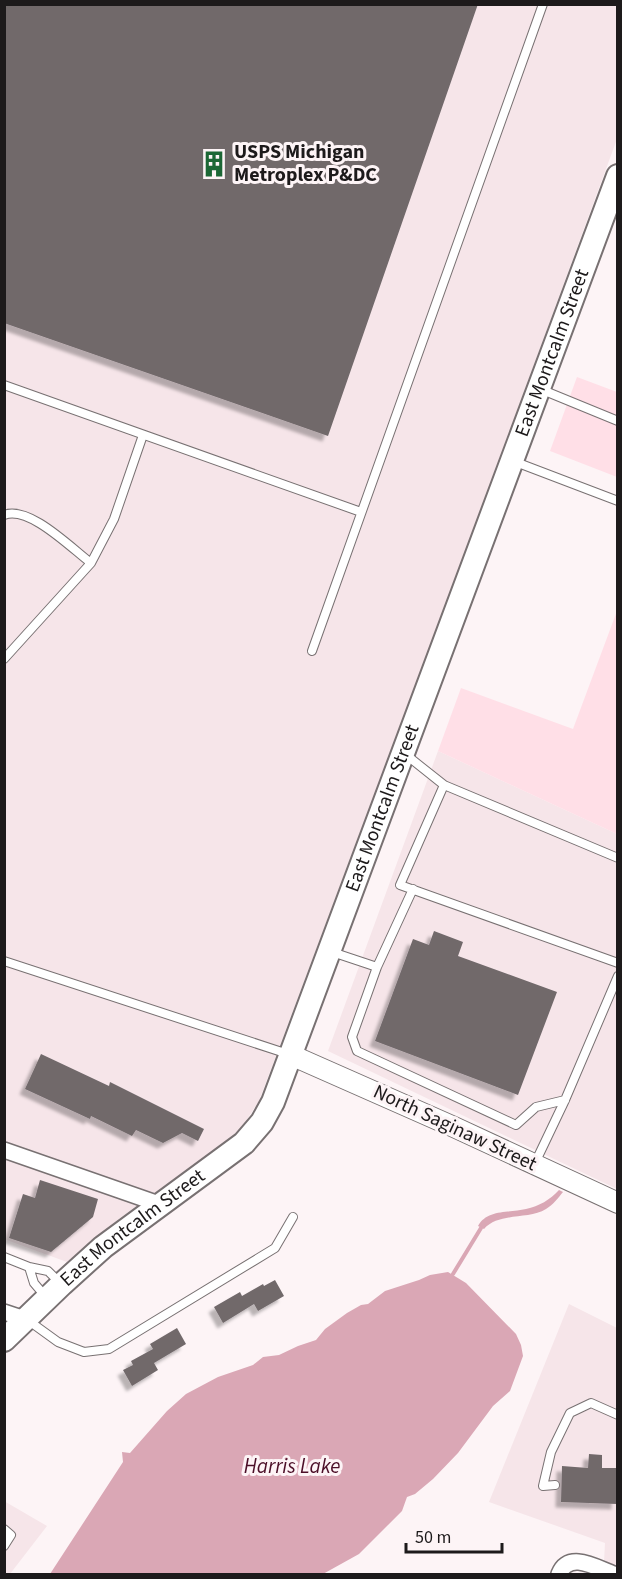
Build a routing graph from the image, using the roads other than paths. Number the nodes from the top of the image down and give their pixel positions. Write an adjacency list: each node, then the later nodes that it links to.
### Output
1 (543, 4): 9 (lane)
2 (617, 176): 4 (main road, East Montcalm Street)
3 (4, 385): 6 (lane)
4 (538, 388): 5 (lane); 7 (main road, East Montcalm Street)
5 (618, 421)
6 (143, 435): 9 (lane); 11 (lane)
7 (512, 461): 8 (lane); 14 (main road, East Montcalm Street)
8 (618, 501)
9 (361, 512): 12 (lane)
10 (4, 515): 11 (lane)
11 (91, 563): 13 (lane)
12 (312, 651)
13 (4, 659)
14 (404, 753): 15 (lane); 18 (main road, East Montcalm Street)
15 (444, 785): 16 (lane); 17 (lane)
16 (618, 858)
17 (413, 889): 20 (lane); 21 (lane)
18 (330, 951): 21 (lane); 23 (main road, East Montcalm Street)
19 (4, 961): 23 (lane)
20 (618, 963)
21 (377, 967): 24 (lane)
22 (618, 976): 24 (lane)
23 (291, 1055): 26 (street, North Saginaw Street); 28 (main road, East Montcalm Street)
24 (565, 1100): 26 (lane)
25 (4, 1150): 28 (street)
26 (534, 1164): 27 (street, North Saginaw Street)
27 (618, 1203)
28 (159, 1204): 32 (main road, East Montcalm Street)
29 (293, 1217): 33 (lane)
30 (4, 1257): 31 (lane)
31 (29, 1267): 32 (lane); 32 (lane)
32 (54, 1291): 33 (main road, East Montcalm Street)
33 (15, 1315): 34 (main road, East Montcalm Street)
34 (4, 1340)
35 (618, 1415): 36 (lane)
36 (555, 1485)
37 (4, 1529): 38 (lane)
38 (4, 1546)
39 (559, 1575): 40 (street)
40 (614, 1575)

